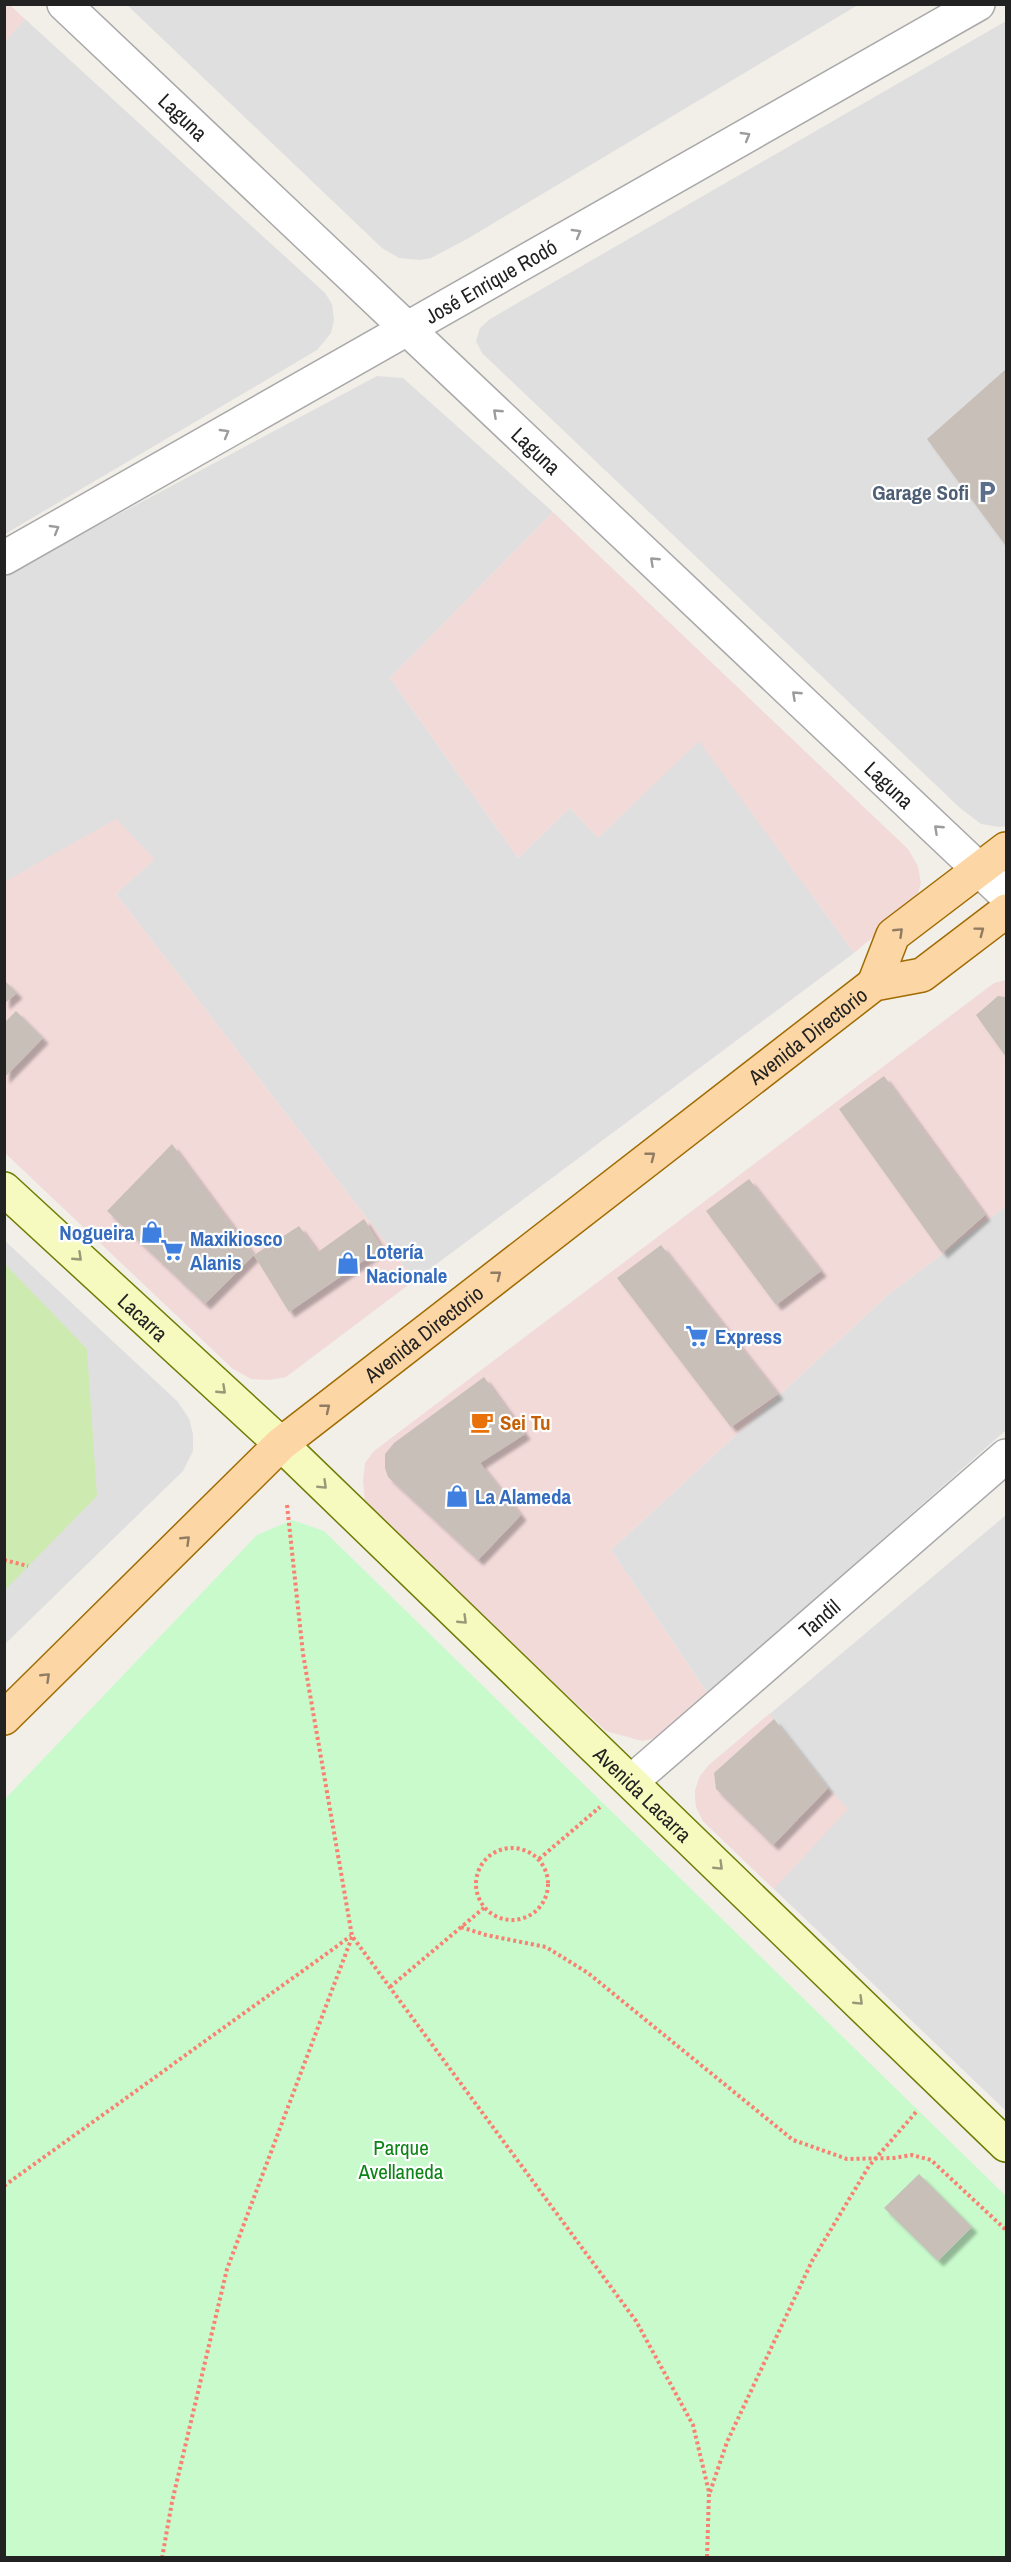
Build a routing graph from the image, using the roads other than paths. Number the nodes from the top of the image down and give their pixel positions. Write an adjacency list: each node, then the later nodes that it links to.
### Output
1 (64, 4): 3 (street, Laguna)
2 (978, 4): 3 (street, José Enrique Rodó, one-way to 2)
3 (408, 328): 4 (street, José Enrique Rodó, one-way to 3); 6 (street, Laguna, one-way to 3)
4 (4, 558)
5 (1006, 849): 6 (main road, Avenida Directorio)
6 (980, 869): 7 (street, Laguna); 9 (main road, Avenida Directorio, one-way to 6)
7 (1006, 895)
8 (1006, 911): 9 (main road, Avenida Directorio, one-way to 8)
9 (874, 984): 11 (main road, Avenida Directorio, one-way to 9)
10 (4, 1189): 11 (street, Lacarra, one-way to 11)
11 (281, 1444): 13 (main road, Avenida Directorio, one-way to 11); 14 (street, Avenida Lacarra, one-way to 14)
12 (1006, 1456): 14 (street, Tandil)
13 (4, 1718)
14 (632, 1781): 15 (street, Avenida Lacarra, one-way to 15)
15 (1006, 2145)

